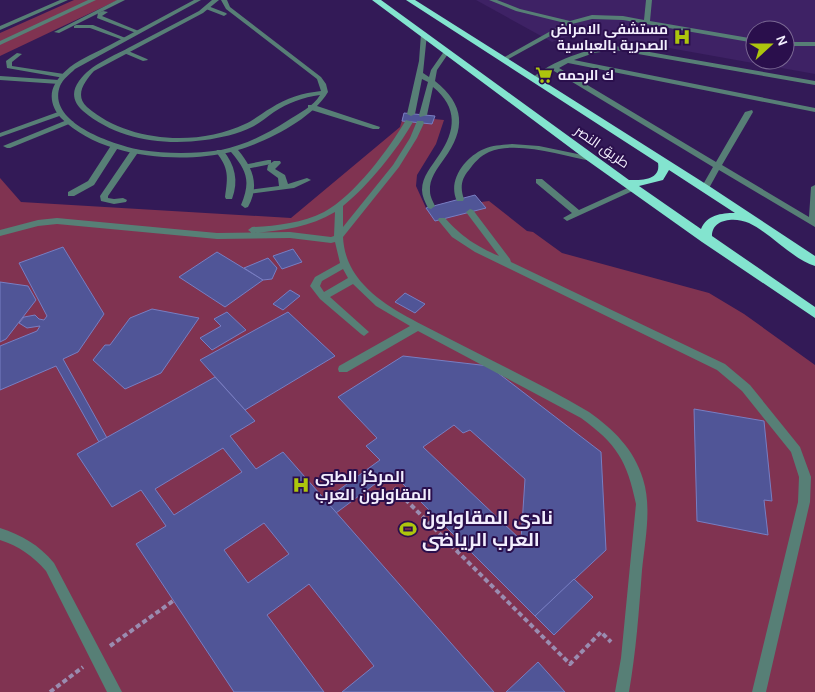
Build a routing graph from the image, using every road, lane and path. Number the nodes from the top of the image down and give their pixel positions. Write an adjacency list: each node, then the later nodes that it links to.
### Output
1 (65, 0): 17 (street)
2 (93, 0): 23 (street)
3 (122, 0): 18 (street)
4 (216, 0): 11 (street)
5 (224, 0): 41 (street)
6 (376, 0): 20 (highway, طريق النصر)
7 (410, 0): 30 (highway, طريق النصر)
8 (492, 0): 15 (street)
9 (649, 0): 14 (street)
10 (196, 1): 11 (street); 19 (street)
11 (208, 8): 13 (street); 26 (street)
12 (105, 12): 19 (street)
13 (224, 14)
14 (648, 22): 15 (street); 22 (street)
15 (570, 23): 30 (street)
16 (76, 27): 21 (street)
17 (0, 28)
18 (57, 32)
19 (138, 32): 21 (street)
20 (424, 34): 27 (highway, طريق النصر); 33 (street)
21 (125, 39): 34 (street)
22 (745, 39)
23 (0, 43)
24 (795, 44): 25 (street)
25 (815, 44)
26 (126, 52): 29 (street); 36 (street)
27 (447, 52): 38 (street); 57 (highway, طريق النصر)
28 (19, 54): 34 (street)
29 (145, 60)
30 (503, 60): 37 (highway, طريق النصر)
31 (568, 61): 32 (street); 40 (street); 43 (street)
32 (554, 68): 37 (street); 59 (street)
33 (419, 74): 38 (street); 49 (street)
34 (64, 76): 36 (street); 39 (street)
35 (0, 78): 39 (street)
36 (83, 79): 50 (street)
37 (534, 79): 58 (highway, طريق النصر)
38 (430, 80): 51 (street); 74 (street)
39 (59, 82): 45 (street)
40 (815, 83)
41 (324, 92): 42 (street); 50 (street)
42 (312, 107): 47 (street); 54 (street)
43 (815, 110)
44 (749, 112): 59 (street)
45 (61, 114): 46 (street); 48 (street)
46 (70, 122): 52 (street); 53 (street)
47 (376, 127)
48 (0, 135)
49 (402, 135): 51 (street); 73 (street)
50 (147, 136): 55 (street)
51 (413, 137): 83 (street)
52 (7, 146)
53 (115, 146): 55 (street); 68 (street)
54 (233, 150): 56 (street); 60 (street)
55 (134, 151): 56 (street); 71 (street)
56 (220, 152): 69 (street)
57 (592, 159): 63 (highway, طريق النصر); 70 (street)
58 (663, 161): 63 (highway); 66 (highway, طريق النصر)
59 (718, 165): 66 (street); 80 (street)
60 (246, 167): 65 (street); 67 (street)
61 (307, 180): 65 (street)
62 (539, 181): 76 (street)
63 (632, 186): 76 (street); 84 (highway, طريق النصر)
64 (815, 187): 80 (street)
65 (283, 188): 67 (street)
66 (704, 188): 78 (highway, طريق النصر)
67 (251, 192): 72 (street)
68 (71, 194)
69 (229, 197)
70 (460, 199)
71 (123, 200)
72 (245, 205)
73 (339, 206): 82 (street); 83 (street)
74 (431, 206)
75 (470, 212): 87 (street)
76 (578, 213): 77 (street)
77 (567, 218)
78 (752, 219): 84 (highway); 85 (highway, طريق النصر)
79 (442, 220): 87 (street)
80 (814, 224)
81 (0, 233): 82 (street)
82 (202, 234): 83 (street)
83 (339, 237): 86 (street)
84 (706, 239): 90 (highway, طريق النصر)
85 (815, 262)
86 (344, 264): 88 (street); 89 (street)
87 (510, 264): 101 (street)
88 (354, 279): 89 (street); 91 (street)
89 (323, 297): 92 (street)
90 (815, 313)
91 (418, 326): 93 (street); 98 (street)
92 (364, 332)
93 (343, 369)
94 (394, 488): 98 (path)
95 (0, 534): 99 (street)
96 (173, 601): 97 (path)
97 (121, 638)
98 (628, 658): 100 (street)
99 (115, 692)
100 (622, 692)
101 (759, 692)

